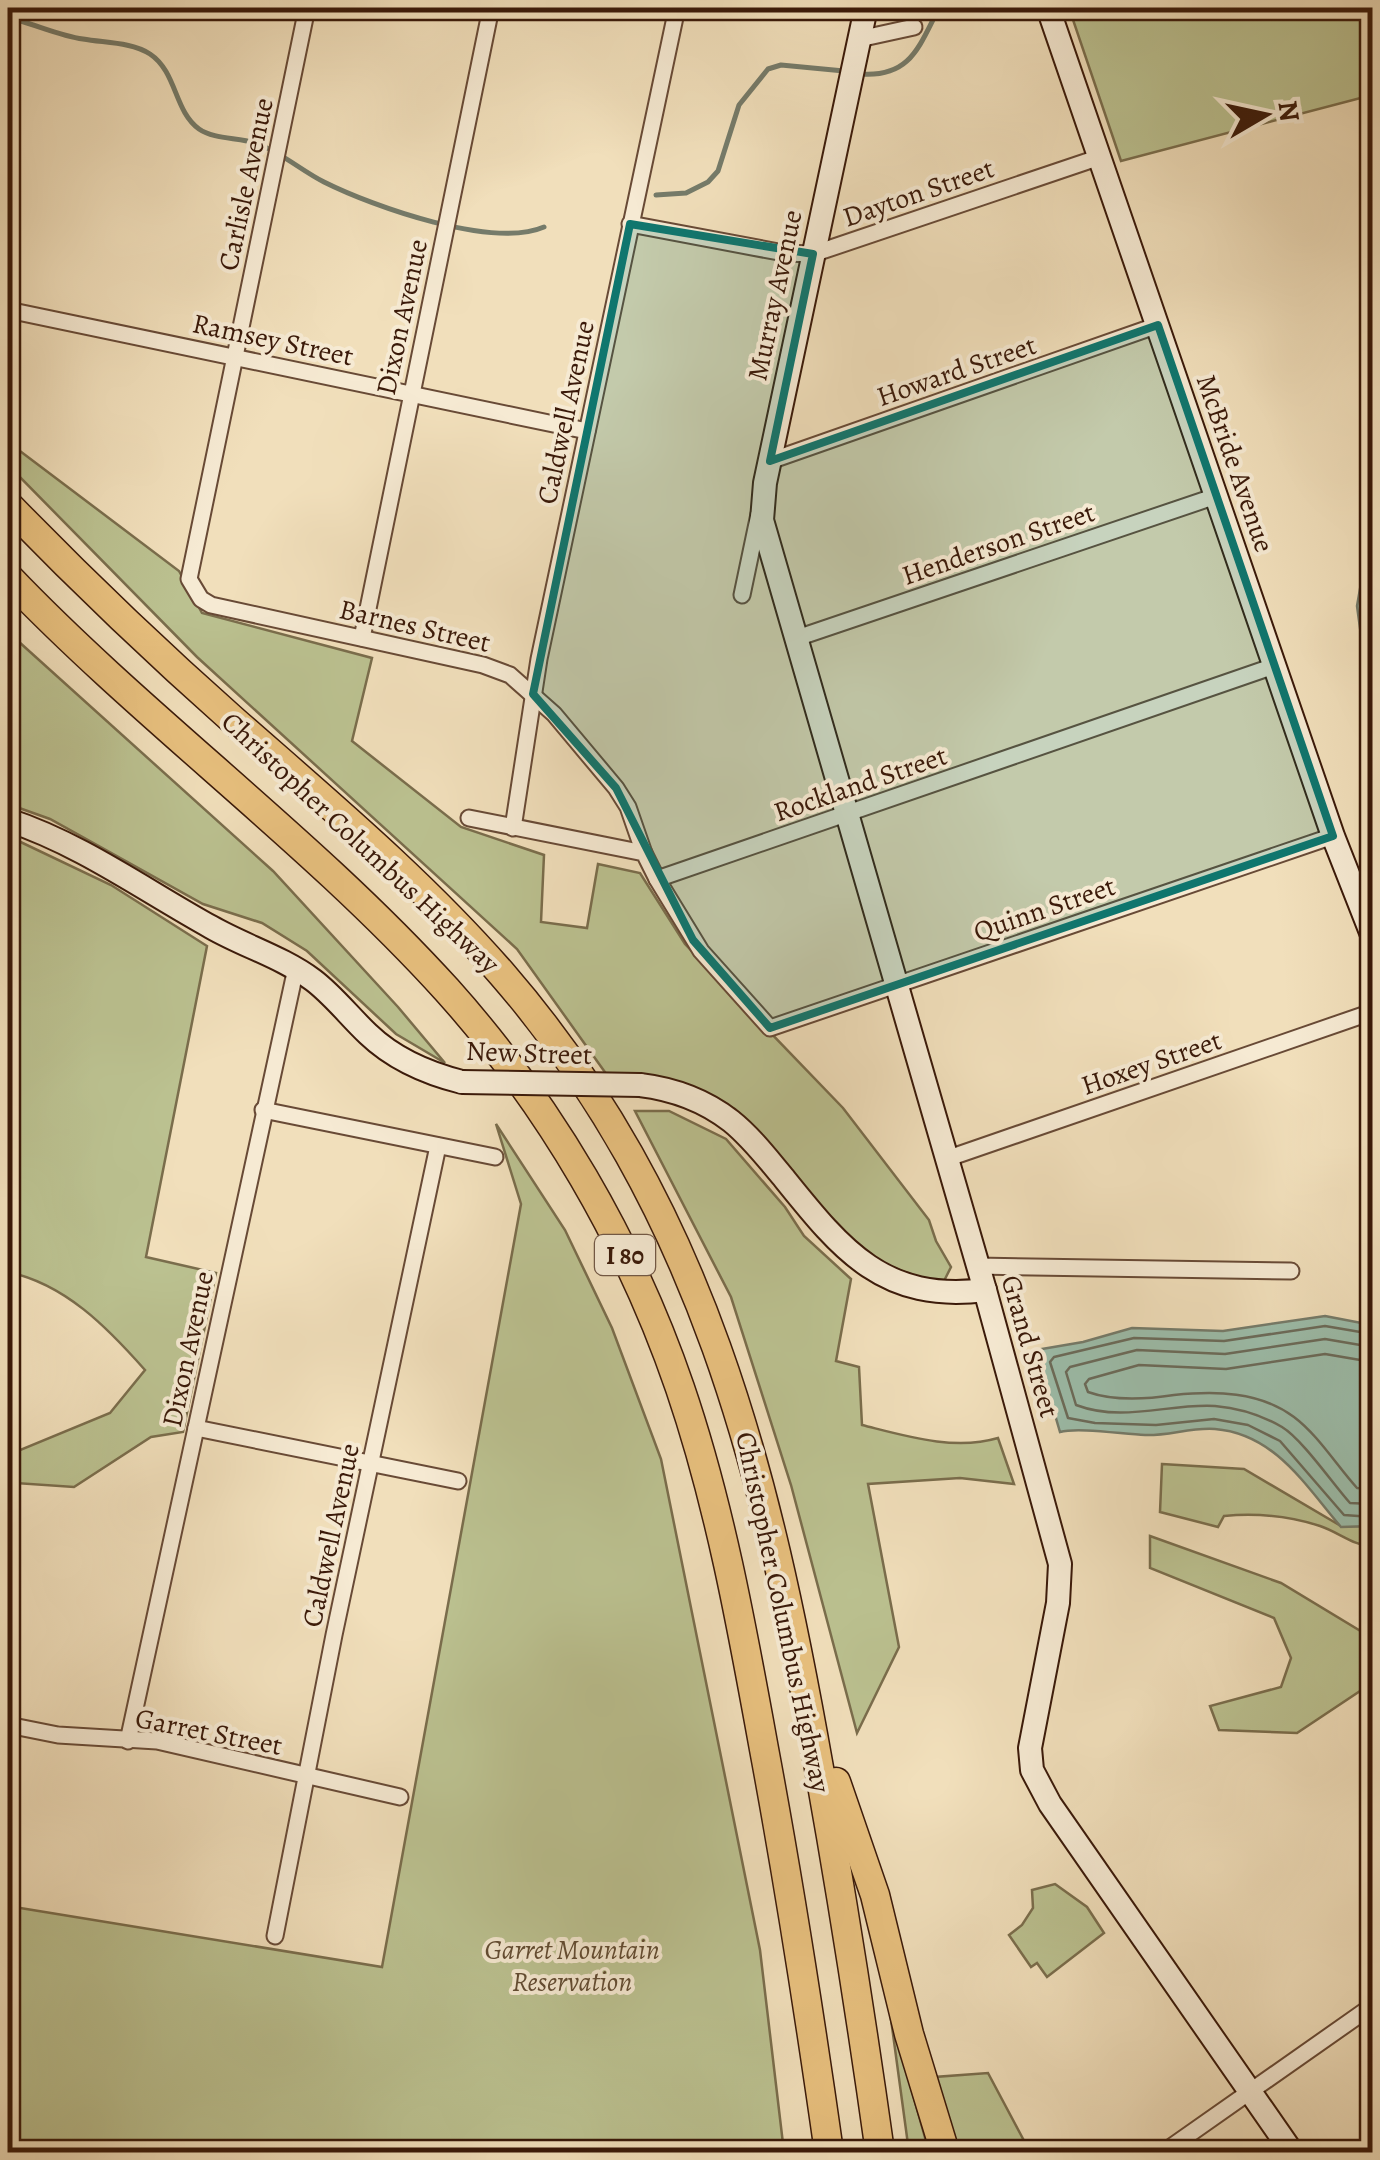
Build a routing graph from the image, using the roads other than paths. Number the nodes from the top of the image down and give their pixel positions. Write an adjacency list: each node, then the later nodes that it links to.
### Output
1 (307, 8): 13 (street, Carlisle Avenue)
2 (491, 8): 14 (street, Dixon Avenue)
3 (677, 8): 9 (street, Caldwell Avenue)
4 (866, 8): 7 (street, Murray Avenue)
5 (1048, 8): 8 (street, McBride Avenue)
6 (914, 27): 7 (street)
7 (855, 61): 10 (street, Murray Avenue)
8 (1100, 157): 10 (street, Dayton Street); 12 (street, McBride Avenue)
9 (630, 224): 10 (street, Dayton Street); 15 (street, Caldwell Avenue)
10 (813, 254): 16 (street, Murray Avenue)
11 (8, 310): 13 (street, Ramsey Street)
12 (1158, 326): 16 (street, Howard Street); 17 (street, McBride Avenue)
13 (234, 356): 14 (street, Ramsey Street); 20 (street, Carlisle Avenue)
14 (410, 393): 15 (street, Ramsey Street); 23 (street, Dixon Avenue)
15 (587, 430): 26 (street, Caldwell Avenue)
16 (770, 461): 18 (street, Murray Avenue)
17 (1216, 496): 24 (street, Henderson Street); 25 (street, McBride Avenue)
18 (762, 500): 22 (street, Murray Avenue); 24 (street, Grand Street)
19 (8, 504): 48 (highway, Christopher Columbus Highway / I 80)
20 (194, 547): 23 (street, Barnes Street)
21 (8, 577): 57 (highway, Christopher Columbus Highway / I 80)
22 (742, 595)
23 (362, 638): 26 (street, Barnes Street)
24 (797, 638): 27 (street, Grand Street)
25 (1274, 666): 27 (street, Rockland Street); 31 (street, McBride Avenue)
26 (533, 694): 30 (street, Caldwell Avenue); 32 (street, Barnes Street)
27 (847, 813): 33 (street, Rockland Street); 36 (street, Grand Street)
28 (469, 818): 30 (street)
29 (8, 820): 35 (street, New Street)
30 (513, 828): 32 (street)
31 (1334, 836): 34 (street, McBride Avenue); 36 (street, Quinn Street)
32 (644, 853): 33 (street)
33 (657, 878): 36 (street, Quinn Street)
34 (1372, 935)
35 (296, 968): 38 (street, Dixon Avenue); 44 (street, New Street, bridge)
36 (896, 985): 41 (street, Grand Street)
37 (1372, 1012): 41 (street, Hoxey Street)
38 (263, 1110): 39 (street); 45 (street, Dixon Avenue)
39 (438, 1146): 40 (street); 46 (street, Caldwell Avenue)
40 (495, 1158)
41 (946, 1159): 42 (street, Grand Street)
42 (976, 1266): 43 (street); 44 (street, Grand Street)
43 (1291, 1271)
44 (985, 1290): 55 (street, Grand Street)
45 (196, 1428): 46 (street); 50 (street, Dixon Avenue)
46 (371, 1463): 47 (street); 51 (street, Caldwell Avenue)
47 (458, 1481)
48 (805, 1688): 56 (highway); 58 (highway, Christopher Columbus Highway / I 80)
49 (8, 1725): 50 (street, Garret Street)
50 (128, 1740): 51 (street, Garret Street)
51 (307, 1776): 52 (street, Garret Street); 53 (street, Caldwell Avenue)
52 (400, 1797)
53 (275, 1936)
54 (1372, 2006): 55 (street)
55 (1250, 2093): 59 (street); 60 (street, Grand Street)
56 (943, 2149)
57 (829, 2152)
58 (880, 2152)
59 (1164, 2152)
60 (1292, 2152)

